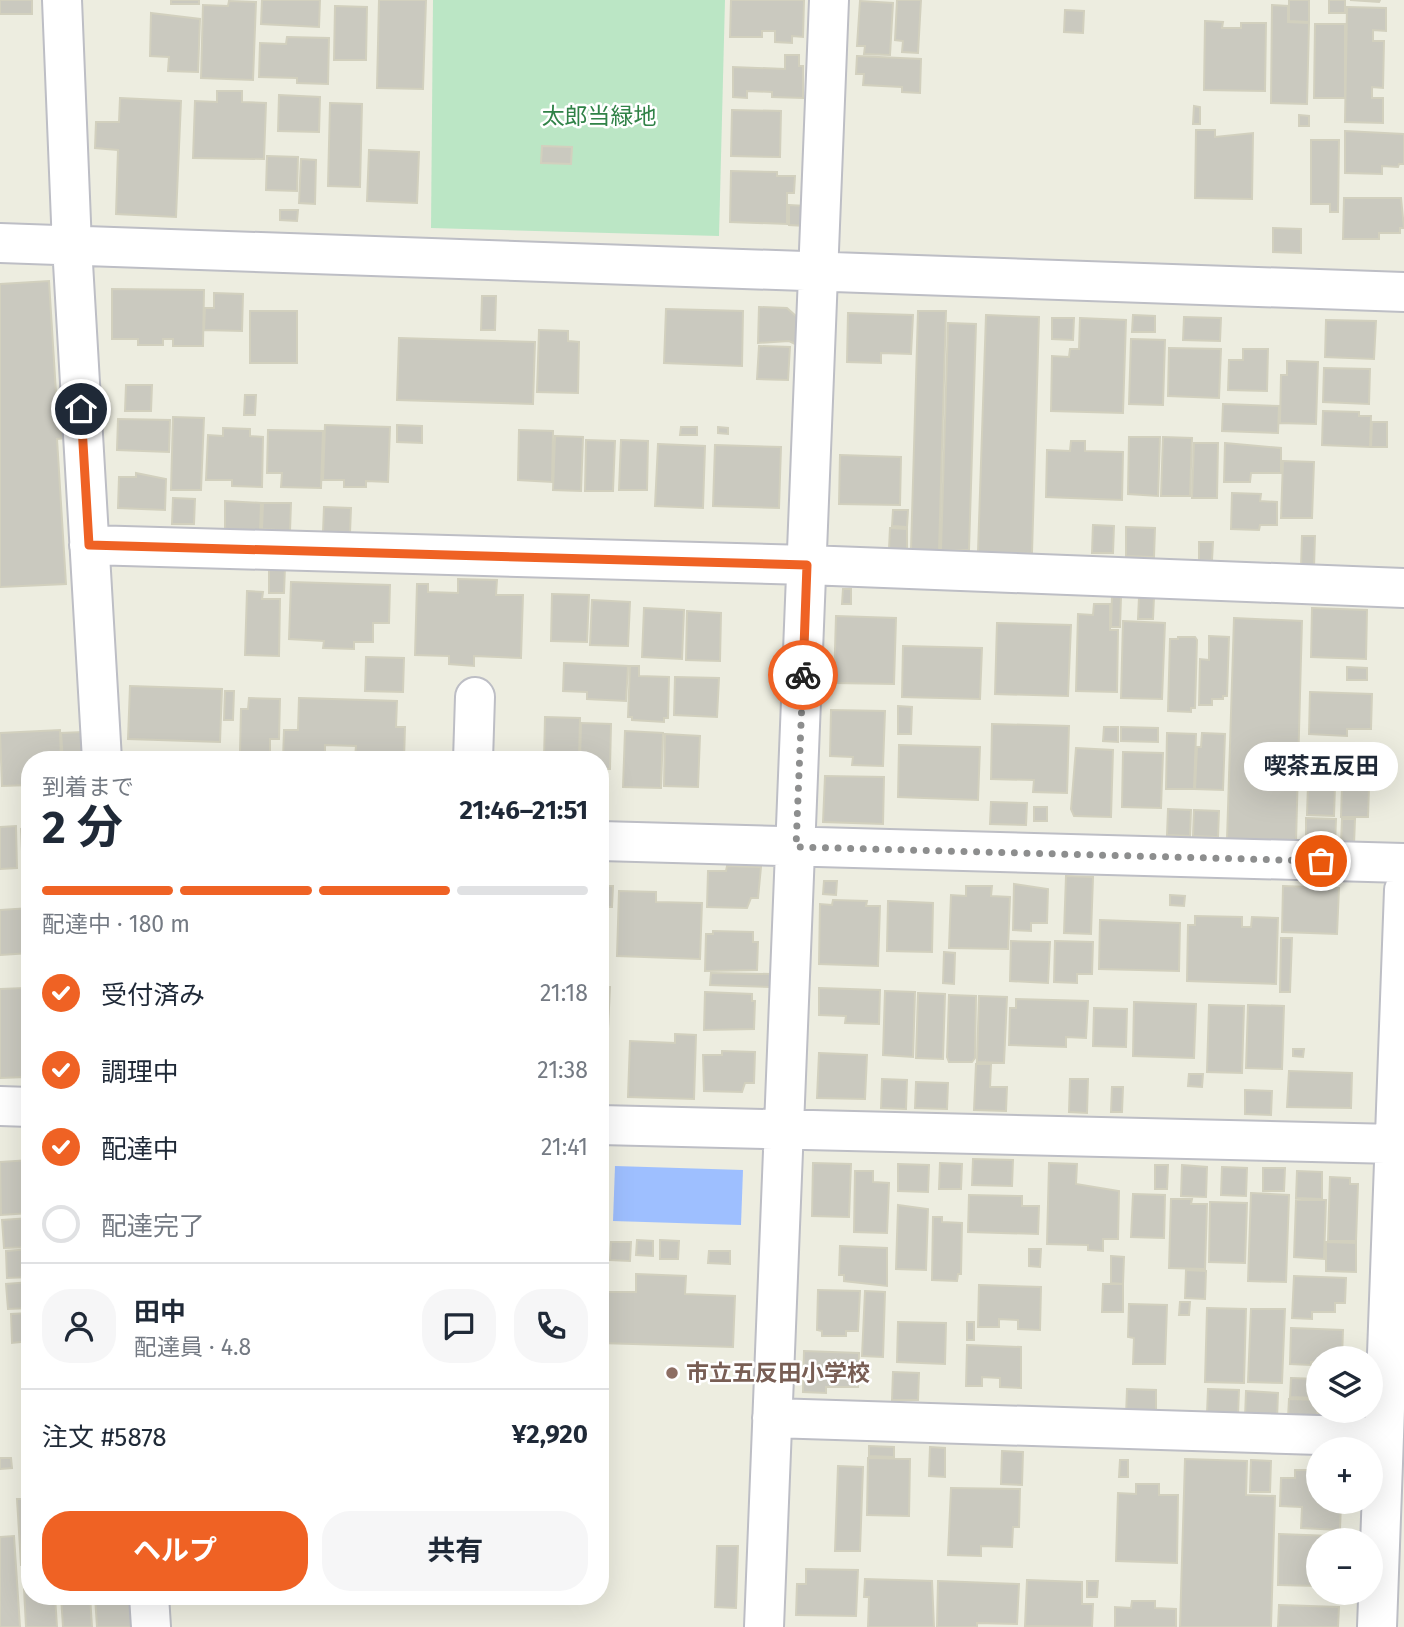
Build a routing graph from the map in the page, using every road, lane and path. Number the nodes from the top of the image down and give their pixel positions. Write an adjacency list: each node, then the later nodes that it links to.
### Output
1 (62, 0): 4 (street)
2 (828, 0): 5 (street)
3 (0, 243): 4 (street)
4 (72, 246): 5 (street); 7 (street)
5 (820, 273): 6 (street); 8 (street)
6 (1404, 292)
7 (89, 545): 8 (street); 11 (street)
8 (807, 565): 9 (street); 14 (street)
9 (1404, 588)
10 (475, 696): 12 (street)
11 (101, 751)
12 (473, 751)
13 (609, 841): 14 (street)
14 (796, 847): 15 (street); 20 (street)
15 (1404, 863)
16 (1404, 890): 21 (street)
17 (0, 1106): 18 (street)
18 (21, 1107)
19 (609, 1125): 20 (street)
20 (784, 1130): 21 (street); 22 (street)
21 (1398, 1169): 23 (street)
22 (772, 1418): 23 (street); 26 (street)
23 (1384, 1437): 27 (street)
24 (150, 1605): 25 (street)
25 (151, 1627)
26 (764, 1627)
27 (1377, 1627)

